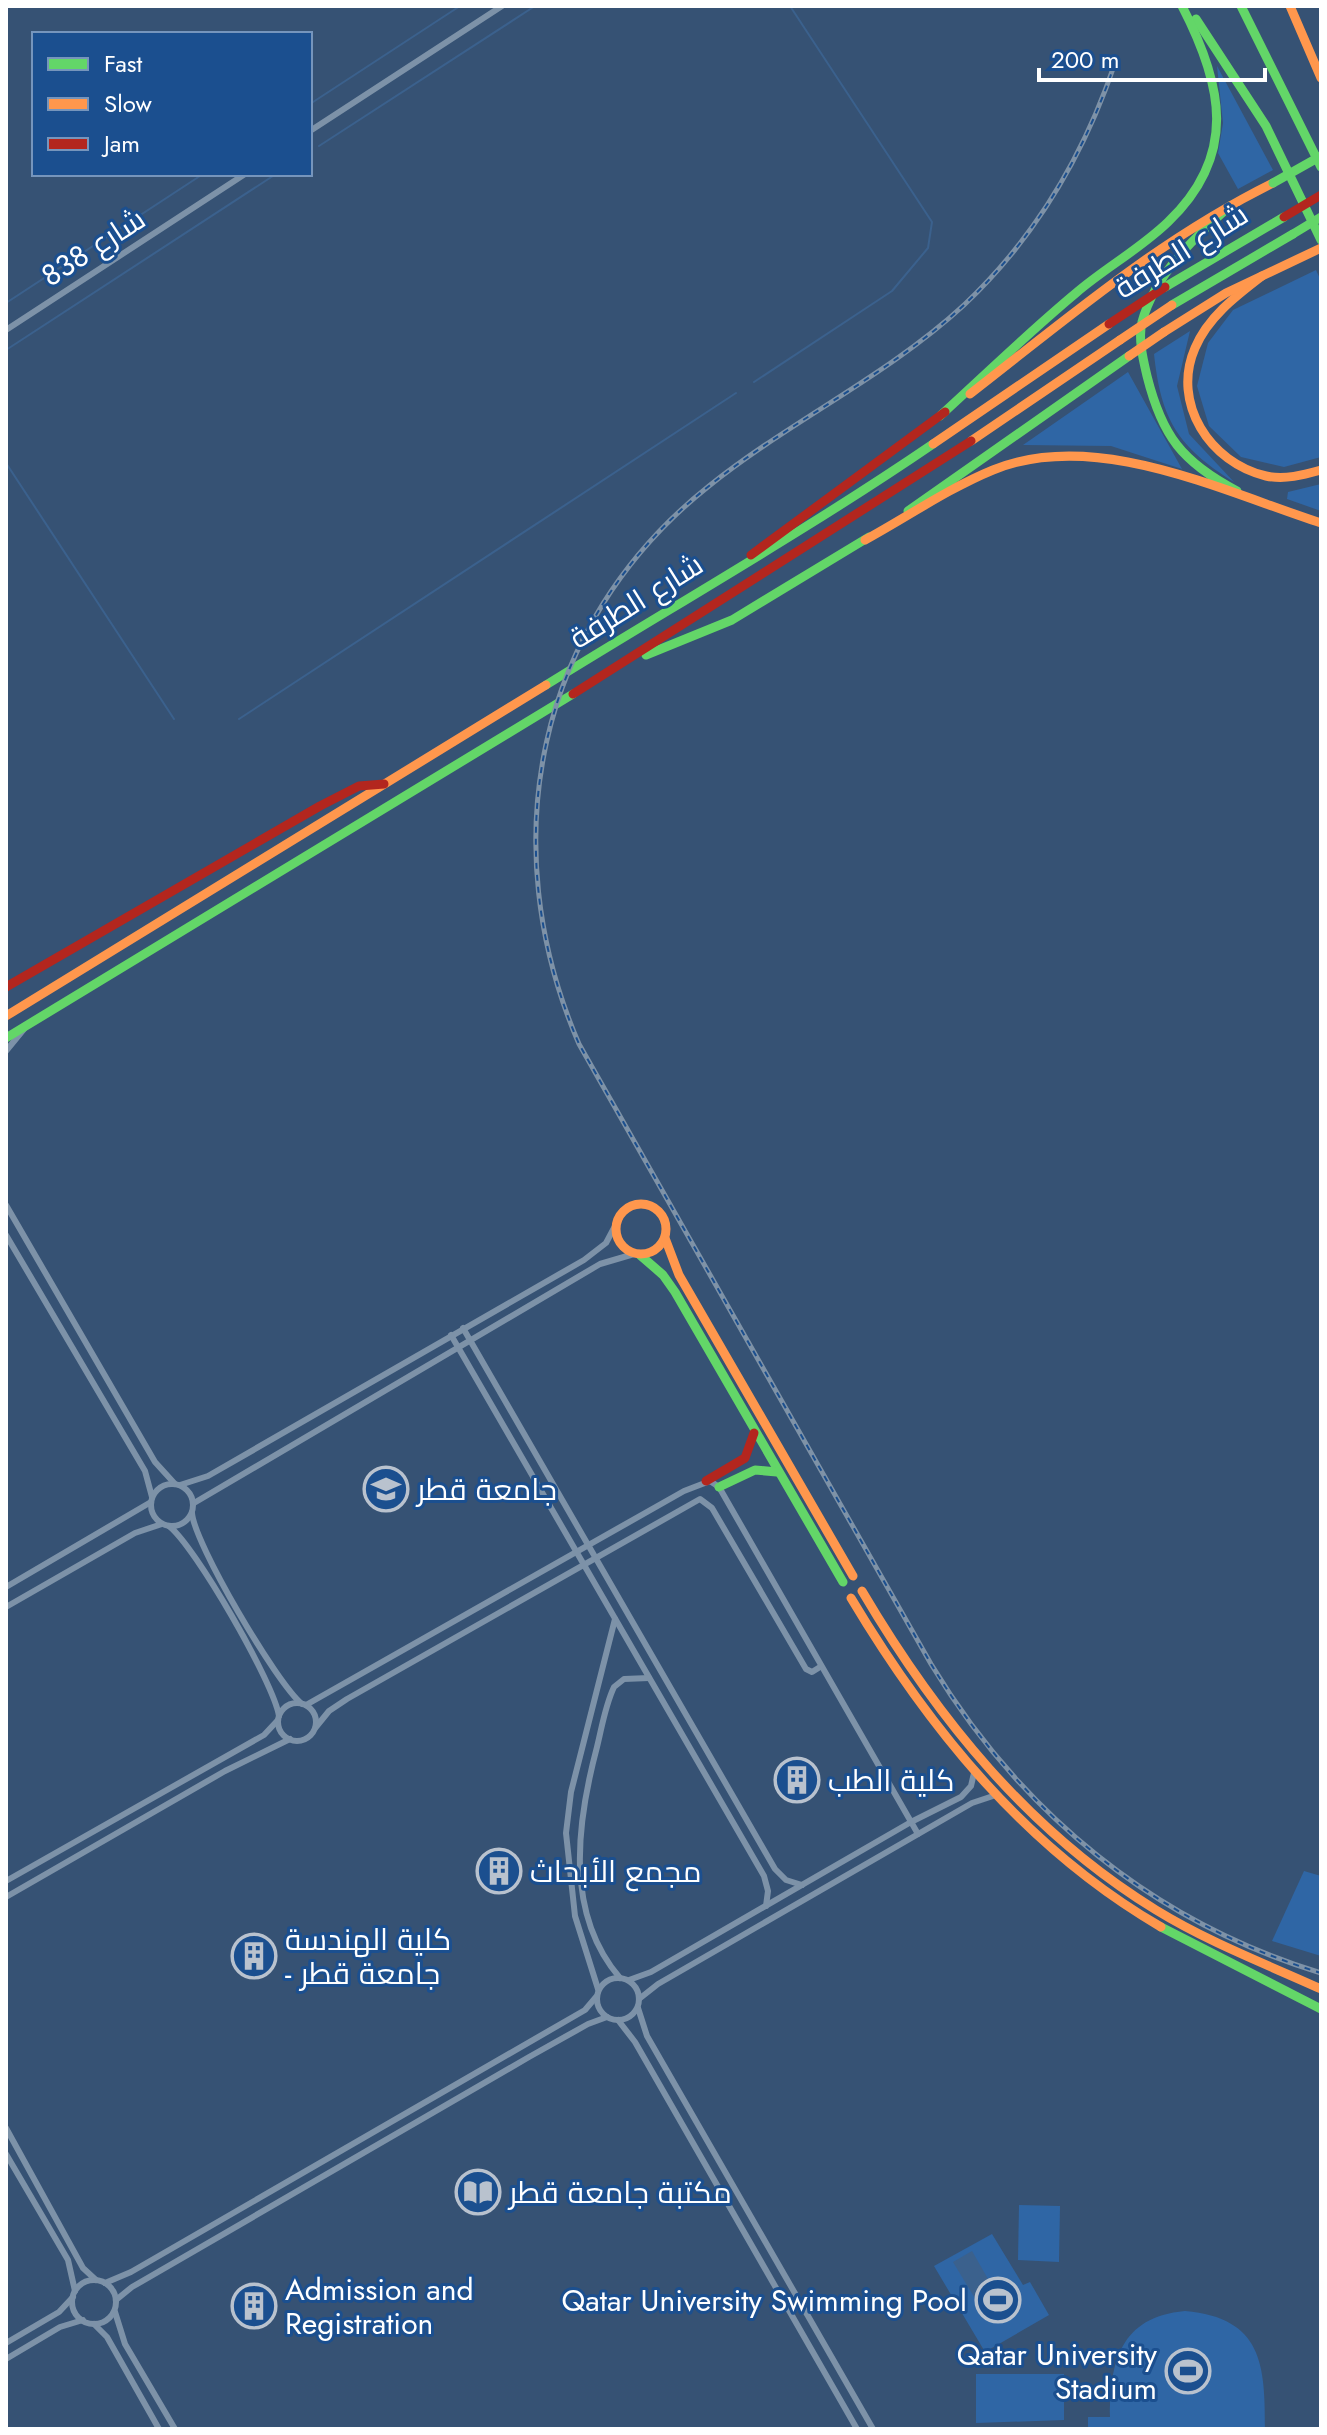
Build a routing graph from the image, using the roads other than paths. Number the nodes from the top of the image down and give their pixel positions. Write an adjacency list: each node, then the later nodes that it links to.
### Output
1 (502, 6): 6 (street)
2 (1184, 6): 13 (main road); 17 (main road)
3 (1241, 6): 8 (main road)
4 (1290, 6): 5 (main road)
5 (1321, 78)
6 (312, 130)
7 (1321, 156): 11 (main road, bridge)
8 (1321, 167)
9 (242, 176): 16 (street, شارع 838)
10 (1321, 195): 22 (main road, شارع الطرفة, bridge)
11 (1230, 206): 17 (main road); 19 (main road)
12 (1321, 217): 23 (main road, شارع الطرفة, bridge)
13 (1321, 240)
14 (1321, 248): 15 (main road)
15 (1262, 276): 18 (main road); 21 (main road, bridge)
16 (6, 330)
17 (940, 416): 22 (main road)
18 (1321, 470)
19 (1270, 507): 20 (main road); 21 (main road)
20 (1321, 523)
21 (865, 540): 23 (main road)
22 (722, 576): 24 (main road, شارع الطرفة)
23 (635, 658): 27 (main road, شارع الطرفة)
24 (384, 784): 25 (main road); 26 (main road, شارع الطرفة)
25 (6, 987)
26 (6, 1016)
27 (26, 1026): 28 (main road, شارع الطرفة); 29 (street, شارع الطرفة)
28 (6, 1038)
29 (6, 1051)
30 (6, 1205): 31 (street)
31 (18, 1226): 33 (street); 35 (street)
32 (615, 1226): 34 (main road); 36 (main road); 38 (street)
33 (6, 1234): 37 (street)
34 (665, 1238): 36 (main road); 59 (main road)
35 (33, 1251): 37 (street); 47 (street)
36 (637, 1254): 39 (street); 44 (main road)
37 (20, 1259): 49 (street)
38 (575, 1265): 39 (street); 40 (street)
39 (581, 1275): 42 (street)
40 (463, 1328): 41 (street); 42 (street)
41 (451, 1335): 43 (street); 47 (street)
42 (470, 1339): 43 (street); 55 (street)
43 (458, 1346): 50 (street); 56 (street)
44 (754, 1433): 45 (main road); 46 (main road)
45 (777, 1472): 48 (main road); 60 (main road)
46 (706, 1481): 48 (street); 52 (street)
47 (178, 1484): 49 (street); 50 (street)
48 (719, 1487): 66 (street)
49 (151, 1500): 53 (street); 61 (street)
50 (194, 1503): 51 (street)
51 (192, 1513): 53 (street); 68 (street)
52 (632, 1520): 54 (street); 55 (street)
53 (166, 1525): 64 (street); 69 (street)
54 (640, 1533): 57 (street); 66 (street)
55 (589, 1544): 56 (street); 57 (street)
56 (576, 1552): 58 (street); 68 (street)
57 (598, 1558): 58 (street); 80 (street)
58 (584, 1565): 65 (street); 70 (street)
59 (853, 1576)
60 (843, 1582)
61 (6, 1587)
62 (862, 1591): 86 (main road)
63 (851, 1598): 72 (main road)
64 (6, 1607)
65 (615, 1619): 67 (street); 87 (street)
66 (820, 1667): 74 (street)
67 (649, 1678): 83 (street); 84 (street)
68 (304, 1704): 69 (street); 70 (street)
69 (279, 1718): 71 (street); 76 (street)
70 (316, 1727): 71 (street)
71 (290, 1739): 77 (street)
72 (973, 1771): 73 (main road); 74 (street)
73 (996, 1795): 75 (street); 90 (main road)
74 (911, 1822): 75 (street); 80 (street)
75 (918, 1834): 88 (street)
76 (49, 1856): 77 (street); 78 (street)
77 (54, 1868): 81 (street)
78 (18, 1875): 79 (street); 81 (street)
79 (6, 1881)
80 (802, 1885): 83 (street)
81 (24, 1886): 82 (street)
82 (6, 1897)
83 (766, 1906): 85 (street)
84 (620, 1978): 85 (street); 87 (street)
85 (629, 1980): 88 (street)
86 (1321, 1989)
87 (597, 1993): 91 (street); 100 (street)
88 (639, 1999): 89 (street)
89 (638, 2008): 92 (street); 95 (street)
90 (1321, 2009)
91 (607, 2017): 92 (street); 102 (street)
92 (618, 2020): 96 (street)
93 (6, 2128): 97 (street)
94 (6, 2154): 98 (street)
95 (741, 2201): 96 (street); 106 (street)
96 (729, 2208): 109 (street)
97 (81, 2266): 98 (street); 99 (street)
98 (73, 2271): 101 (street)
99 (96, 2280): 100 (street); 101 (street)
100 (105, 2283): 102 (street)
101 (74, 2294): 104 (street); 107 (street)
102 (116, 2300): 103 (street)
103 (114, 2310): 105 (street); 108 (street)
104 (83, 2320): 105 (street); 111 (street)
105 (94, 2323): 110 (street)
106 (822, 2342): 109 (street); 115 (street)
107 (6, 2343)
108 (126, 2345): 110 (street); 113 (street)
109 (810, 2348): 114 (street)
110 (115, 2351): 112 (street)
111 (6, 2359)
112 (159, 2429)
113 (175, 2429)
114 (857, 2429)
115 (873, 2429)

